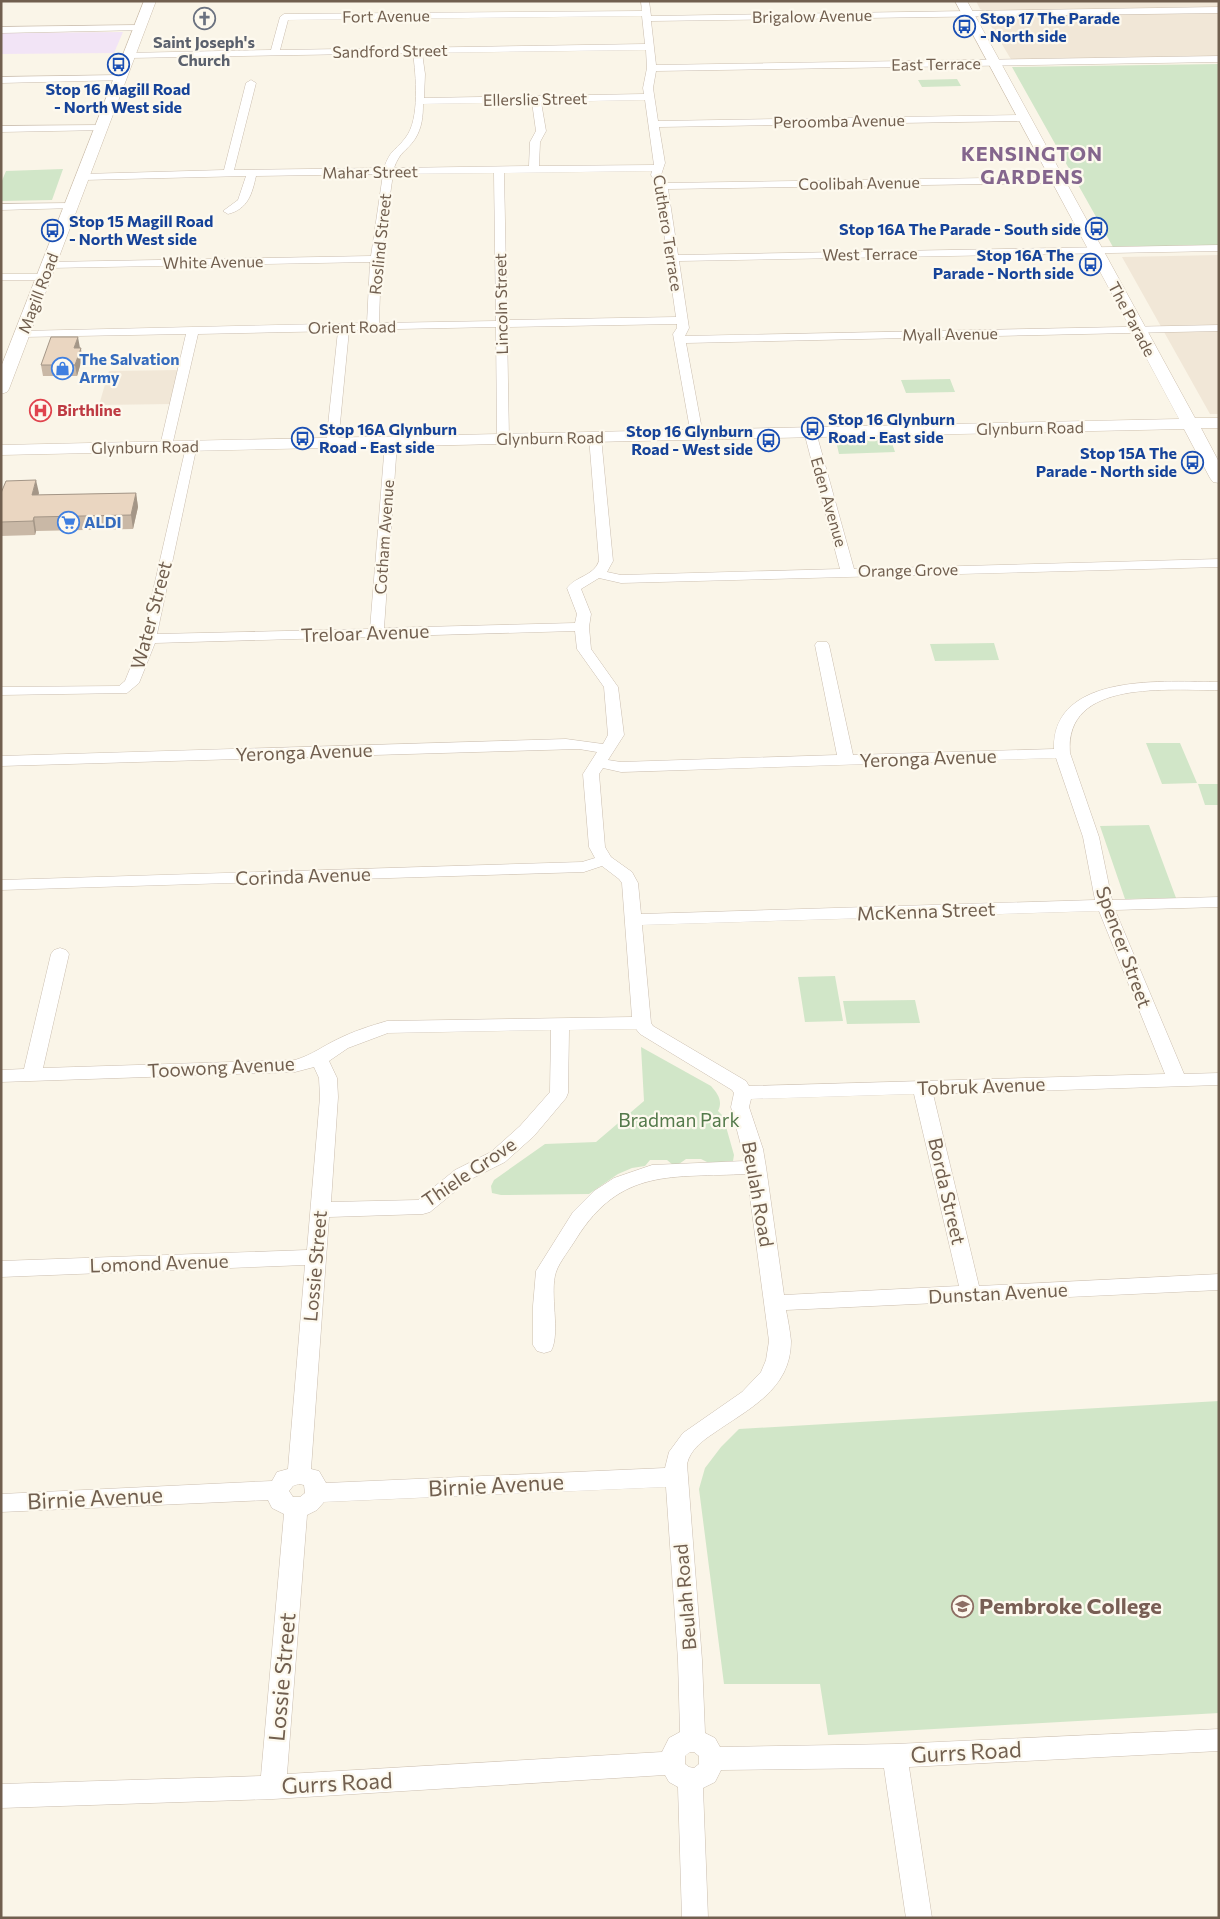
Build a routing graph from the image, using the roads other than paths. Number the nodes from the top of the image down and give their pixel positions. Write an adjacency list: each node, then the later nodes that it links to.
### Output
1 (150, 1): 7 (main road, Magill Road)
2 (645, 1): 6 (street, Cuthero Terrace)
3 (962, 1): 5 (main road, The Parade)
4 (1219, 10): 5 (street, Brigalow Avenue)
5 (968, 14): 6 (street, Brigalow Avenue); 14 (main road, The Parade)
6 (646, 16): 9 (street, Cuthero Terrace); 11 (street, Fort Avenue)
7 (140, 28): 8 (street); 12 (main road, Magill Road)
8 (1, 30)
9 (651, 47): 10 (street, Sandford Street); 15 (street, Cuthero Terrace)
10 (417, 51): 11 (street, Sandford Street); 21 (street, Roslind Street)
11 (275, 52): 12 (street, Sandford Street)
12 (129, 55): 16 (main road, Magill Road)
13 (1219, 59): 14 (street, East Terrace)
14 (995, 63): 15 (street, East Terrace); 22 (main road, The Parade)
15 (652, 68): 19 (street, Cuthero Terrace)
16 (120, 78): 17 (street); 24 (main road, Magill Road)
17 (1, 80)
18 (251, 83): 30 (street)
19 (650, 97): 20 (street, Ellerslie Street); 23 (street, Cuthero Terrace)
20 (536, 98): 21 (street, Ellerslie Street); 28 (street)
21 (420, 101): 29 (street, Roslind Street)
22 (1024, 118): 23 (street, Peroomba Avenue); 33 (main road, The Parade)
23 (654, 124): 26 (street, Cuthero Terrace)
24 (102, 128): 25 (street); 32 (main road, Magill Road)
25 (1, 129)
26 (658, 168): 28 (street, Mahar Street); 34 (street, Cuthero Terrace)
27 (499, 169): 28 (street, Mahar Street); 29 (street, Mahar Street); 45 (street, Lincoln Street)
28 (534, 169)
29 (388, 172): 31 (street, Mahar Street); 41 (street, Roslind Street)
30 (228, 173): 31 (street, Mahar Street); 32 (street, Mahar Street)
31 (252, 173): 37 (street)
32 (82, 177): 35 (main road, Magill Road)
33 (1057, 180): 34 (street, Coolibah Avenue); 39 (main road, The Parade)
34 (662, 186): 40 (street, Cuthero Terrace)
35 (71, 206): 36 (street); 42 (main road, Magill Road)
36 (1, 207)
37 (228, 211)
38 (1219, 248): 39 (street, West Terrace)
39 (1095, 250): 40 (street, West Terrace); 50 (main road, The Parade)
40 (672, 258): 44 (street, Cuthero Terrace)
41 (376, 259): 42 (street, White Avenue); 47 (street, Roslind Street)
42 (47, 271): 43 (street, White Avenue); 51 (main road, Magill Road)
43 (1, 277)
44 (682, 320): 45 (street, Orient Road); 52 (street, Cuthero Terrace)
45 (501, 323): 47 (street, Orient Road); 60 (street, Lincoln Street)
46 (344, 327): 47 (street, Orient Road); 49 (street, Orient Road); 62 (street)
47 (373, 327)
48 (1219, 328): 50 (street, Myall Avenue)
49 (193, 330): 51 (street, Orient Road); 64 (street)
50 (1138, 330): 52 (street, Myall Avenue); 56 (main road, The Parade)
51 (22, 334): 53 (main road, Magill Road)
52 (680, 340): 58 (street, Cuthero Terrace)
53 (8, 357): 54 (main road, Magill Road)
54 (1, 389)
55 (1219, 423): 56 (main road, Glynburn Road)
56 (1189, 424): 57 (main road, Glynburn Road); 66 (main road, The Parade)
57 (810, 432): 58 (main road, Glynburn Road); 68 (street, Eden Avenue)
58 (697, 435): 59 (main road, Glynburn Road)
59 (595, 437): 60 (main road, Glynburn Road); 69 (street)
60 (502, 439): 61 (main road, Glynburn Road)
61 (391, 442): 62 (main road, Glynburn Road); 71 (street, Cotham Avenue)
62 (332, 444): 63 (main road, Glynburn Road)
63 (192, 445): 64 (main road, Glynburn Road); 72 (street, Water Street)
64 (166, 446): 65 (main road, Glynburn Road)
65 (1, 450)
66 (1219, 478)
67 (1219, 563): 68 (street, Orange Grove)
68 (848, 572): 69 (street, Orange Grove)
69 (598, 574): 70 (street)
70 (582, 627): 71 (street, Treloar Avenue); 77 (street)
71 (376, 632): 72 (street, Treloar Avenue)
72 (149, 639): 75 (street, Water Street)
73 (822, 645): 79 (street)
74 (1219, 686): 76 (street)
75 (1, 691)
76 (1062, 754): 79 (street, Yeronga Avenue); 83 (street, Spencer Street)
77 (603, 755): 78 (street, Yeronga Avenue); 79 (street, Yeronga Avenue); 80 (street)
78 (1, 761)
79 (846, 761)
80 (604, 860): 81 (street, Corinda Avenue); 84 (street)
81 (1, 885)
82 (1219, 902): 83 (street, McKenna Street)
83 (1106, 906): 84 (street, McKenna Street); 92 (street, Spencer Street)
84 (633, 920): 86 (street)
85 (60, 954): 89 (street)
86 (642, 1023): 87 (street, Toowong Avenue); 94 (street)
87 (560, 1025): 88 (street, Toowong Avenue); 96 (street, Thiele Grove)
88 (319, 1059): 89 (street, Toowong Avenue); 96 (street, Lossie Street)
89 (32, 1075): 90 (street, Toowong Avenue)
90 (1, 1076)
91 (1219, 1079): 92 (street, Tobruk Avenue)
92 (1178, 1080): 93 (street, Tobruk Avenue)
93 (922, 1088): 94 (street, Tobruk Avenue); 100 (street, Borda Street)
94 (742, 1093): 95 (street, Beulah Road)
95 (756, 1167): 101 (street, Beulah Road); 102 (street)
96 (320, 1210): 97 (street, Lossie Street)
97 (316, 1257): 98 (street, Lomond Avenue); 103 (street, Lossie Street)
98 (1, 1270)
99 (1219, 1282): 100 (street, Dunstan Avenue)
100 (971, 1295): 101 (street, Dunstan Avenue)
101 (776, 1303): 104 (street, Beulah Road)
102 (544, 1345)
103 (299, 1475): 105 (street); 106 (street)
104 (676, 1477): 106 (street, Birnie Avenue); 110 (street, Beulah Road)
105 (278, 1490): 107 (street, Birnie Avenue); 108 (street)
106 (317, 1493): 108 (street)
107 (1, 1503)
108 (296, 1508): 114 (street, Lossie Street)
109 (1219, 1740): 111 (street, Gurrs Road)
110 (693, 1741): 112 (street); 113 (street)
111 (895, 1756): 112 (street, Gurrs Road); 117 (street)
112 (713, 1759): 113 (street)
113 (681, 1771): 114 (street, Gurrs Road); 116 (street)
114 (273, 1787): 115 (street, Gurrs Road)
115 (1, 1796)
116 (695, 1918)
117 (919, 1918)

